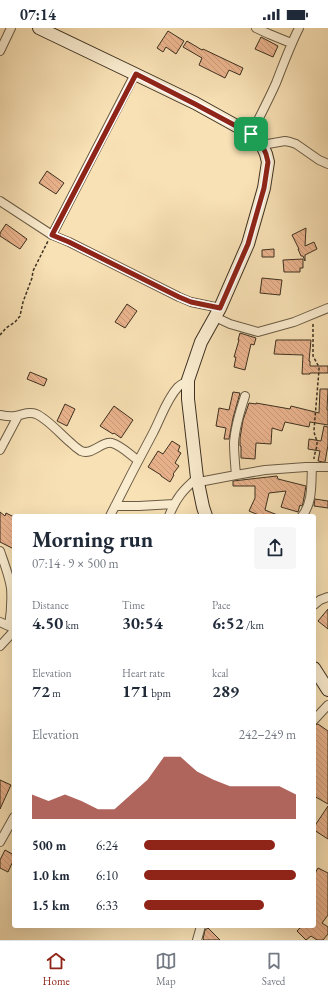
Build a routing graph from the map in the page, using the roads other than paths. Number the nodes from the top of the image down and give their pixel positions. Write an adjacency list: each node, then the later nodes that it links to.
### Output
1 (11, 28): 6 (street)
2 (39, 28): 7 (street)
3 (256, 28): 5 (street)
4 (299, 28): 5 (street)
5 (291, 44): 8 (street)
6 (0, 51)
7 (136, 74): 8 (street); 12 (street)
8 (251, 134): 9 (street)
9 (262, 145): 10 (street); 14 (street)
10 (328, 164)
11 (0, 201): 12 (street)
12 (51, 234): 14 (street)
13 (328, 308): 14 (street)
14 (218, 313): 15 (street)
15 (188, 380): 20 (street); 24 (street)
16 (245, 396): 23 (street)
17 (0, 414): 18 (street)
18 (18, 416): 19 (street); 20 (street)
19 (0, 450)
20 (138, 460): 26 (street)
21 (313, 467): 22 (street); 23 (street); 30 (street)
22 (328, 467)
23 (236, 474): 24 (street)
24 (198, 480): 25 (street); 29 (street)
25 (174, 504): 26 (street); 28 (street)
26 (115, 506): 27 (street)
27 (111, 514)
28 (170, 514)
29 (205, 514)
30 (303, 514)
31 (0, 551): 35 (street)
32 (328, 598): 33 (street)
33 (316, 603)
34 (0, 622): 35 (street)
35 (12, 628): 36 (street)
36 (0, 646)
37 (316, 671): 38 (street)
38 (328, 690)
39 (328, 705): 40 (street)
40 (316, 718)
41 (12, 821): 42 (street)
42 (0, 842)
43 (200, 928): 44 (street)
44 (197, 940)

